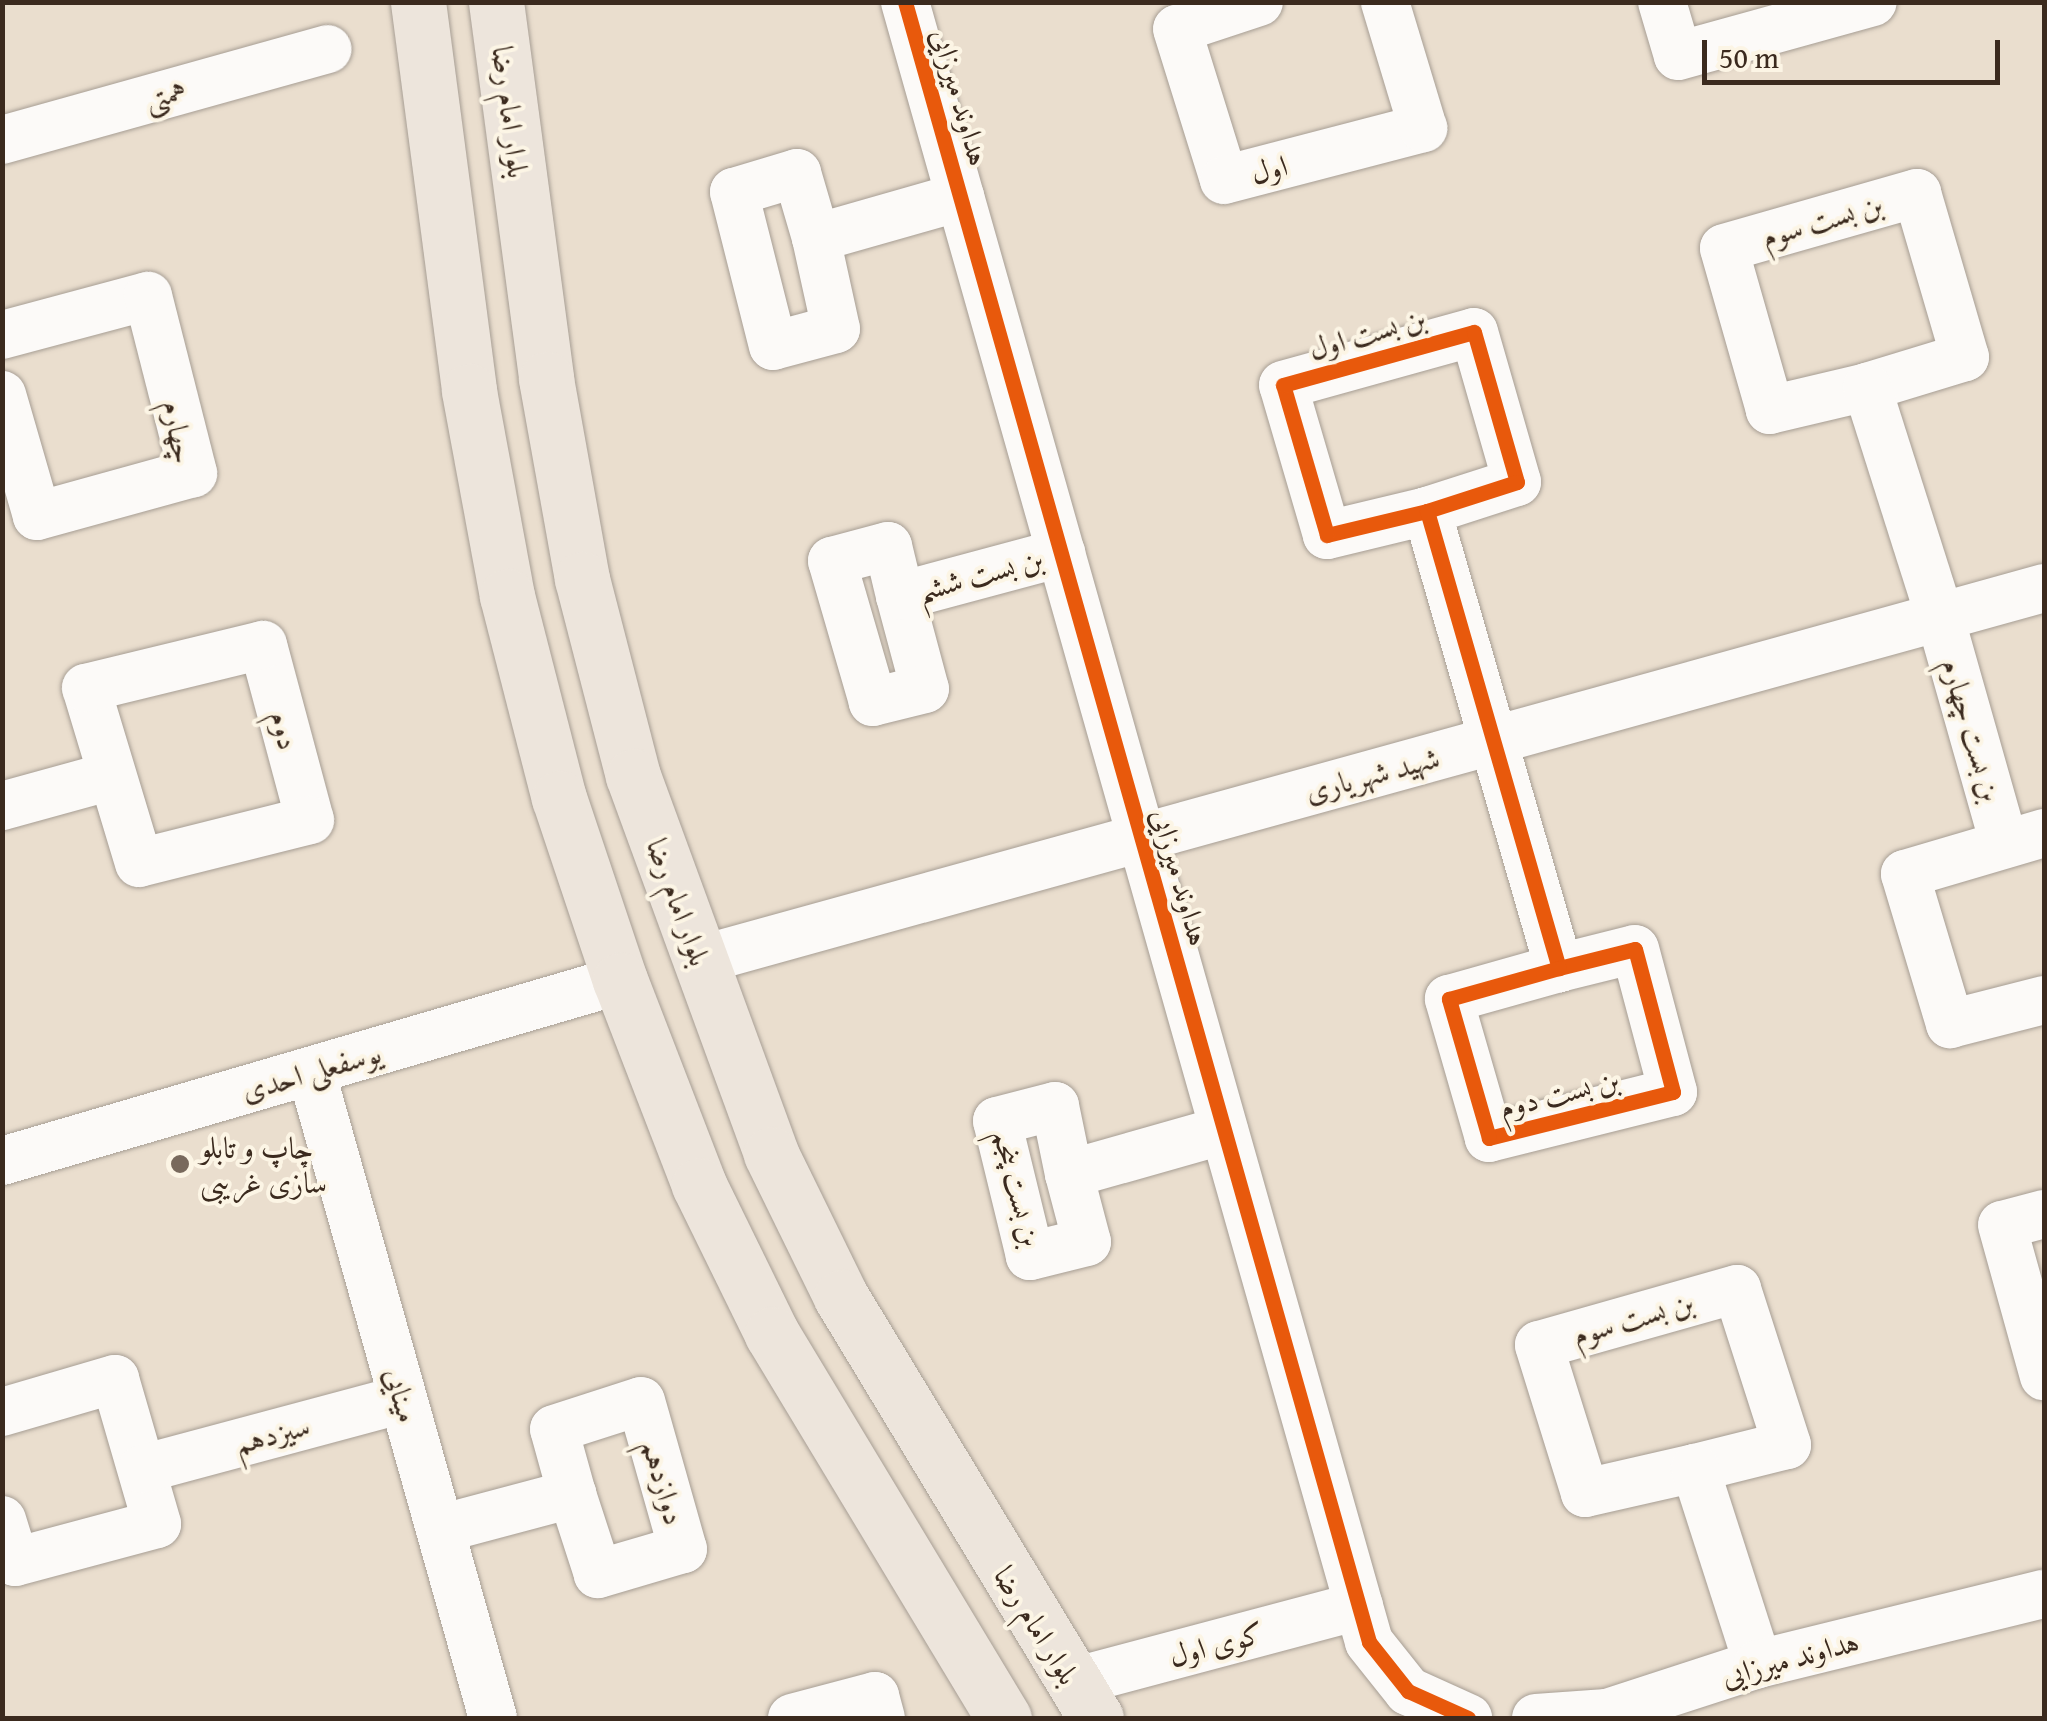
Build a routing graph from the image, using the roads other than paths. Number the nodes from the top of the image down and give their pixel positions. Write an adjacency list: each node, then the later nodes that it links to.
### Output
1 (418, 2): 27 (main road)
2 (496, 2): 25 (main road, بلوار امام رضا)
3 (905, 2): 10 (street, هداوند میرزایی)
4 (1259, 2): 5 (street, اول)
5 (1385, 2)
6 (1662, 2): 7 (street)
7 (1873, 2)
8 (328, 49): 9 (street, همتی)
9 (2, 140)
10 (960, 197): 11 (street); 16 (street, هداوند میرزایی)
11 (816, 238)
12 (2, 335): 14 (street, چهارم)
13 (1867, 387): 13 (street, بن بست سوم); 19 (street)
14 (6, 420)
15 (1426, 511): 15 (street, بن بست اول); 20 (street)
16 (1061, 553): 18 (street, بن بست ششم); 23 (street, هداوند میرزایی)
17 (2044, 588): 19 (street, شهید شهریاری)
18 (900, 596)
19 (1940, 617): 20 (street, شهید شهریاری); 24 (street, بن بست چهارم)
20 (1496, 739): 23 (street, شهید شهریاری); 26 (street)
21 (111, 776): 21 (street, دوم); 22 (street)
22 (2, 806)
23 (1142, 837): 25 (street, شهید شهریاری); 30 (street, هداوند میرزایی)
24 (2024, 838): 28 (street, بن بست چهارم)
25 (700, 960): 45 (main road, بلوار امام رضا)
26 (1559, 968): 26 (street, بن بست دوم)
27 (620, 980): 29 (street, یوسفعلی احدی); 50 (main road)
28 (2044, 1000)
29 (311, 1071): 31 (street, یوسفعلی احدی); 35 (street, مینایی)
30 (1224, 1130): 32 (street, بن بست پنجم); 43 (street, هداوند میرزایی)
31 (2, 1161)
32 (1069, 1174)
33 (2044, 1214): 34 (street)
34 (2044, 1376)
35 (403, 1399): 38 (street, سیزدهم); 41 (street, مینایی)
36 (2, 1412): 38 (street)
37 (1695, 1468): 37 (street, بن بست سوم); 44 (street)
38 (142, 1469): 40 (street)
39 (572, 1494): 41 (street)
40 (2, 1520)
41 (440, 1529): 47 (street, مینایی)
42 (2044, 1594): 44 (street, هداوند میرزایی)
43 (1359, 1606): 45 (street, کوی اول); 51 (street, هداوند میرزایی)
44 (1758, 1664): 46 (street, هداوند میرزایی)
45 (1085, 1700)
46 (1608, 1716): 52 (street, هداوند میرزایی)
47 (493, 1718)
48 (792, 1718): 49 (street)
49 (881, 1718)
50 (1004, 1718)
51 (1468, 1718)
52 (1536, 1718)

